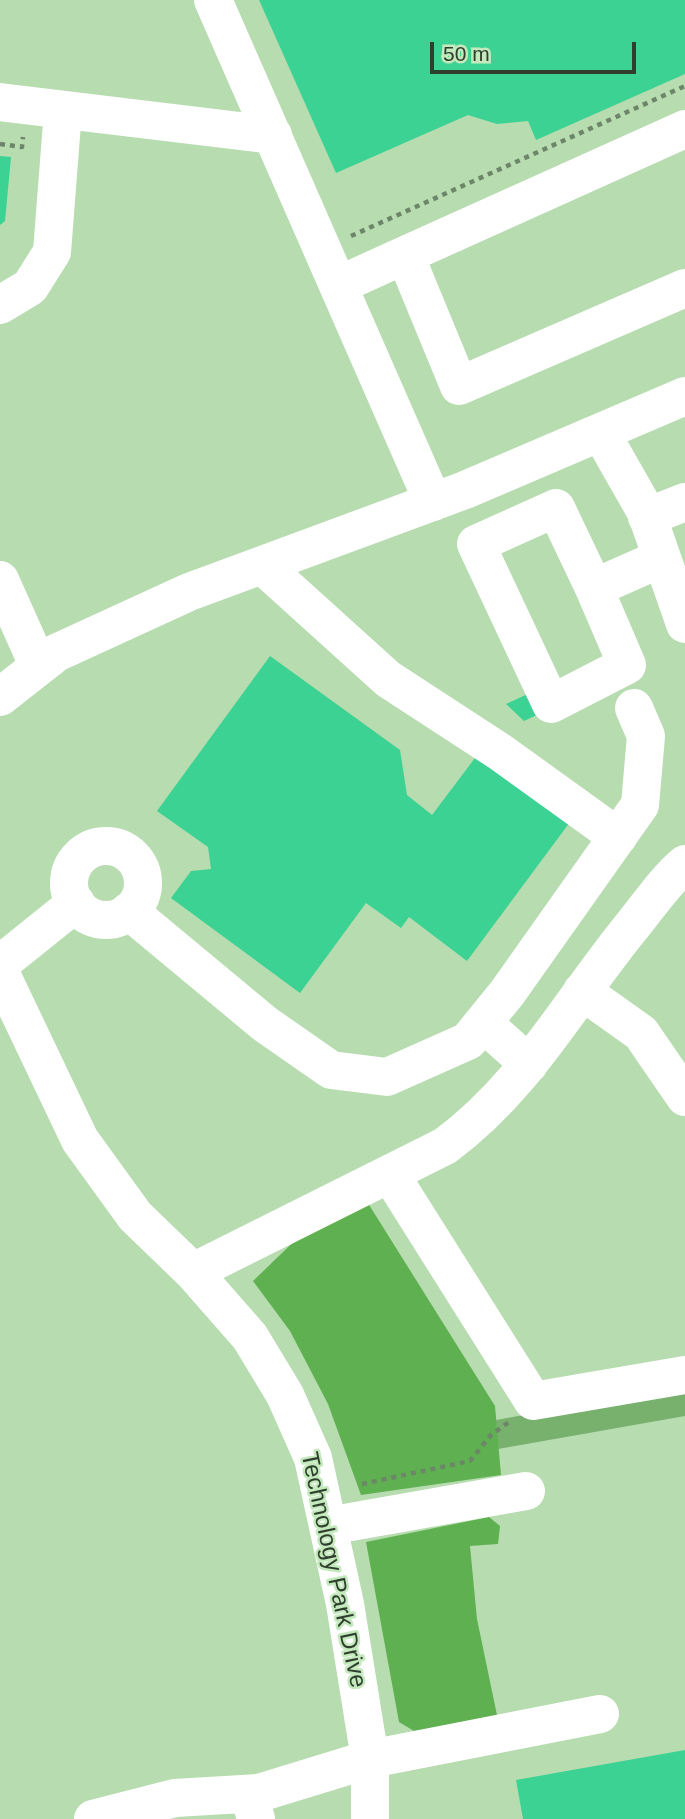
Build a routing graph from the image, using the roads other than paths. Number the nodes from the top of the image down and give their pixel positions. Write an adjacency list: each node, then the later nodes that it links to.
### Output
1 (213, 0): 5 (street)
2 (0, 102): 3 (street)
3 (63, 110): 5 (street); 9 (street)
4 (685, 129): 6 (street)
5 (273, 135): 7 (street)
6 (405, 255): 7 (street); 8 (street)
7 (339, 285): 12 (street)
8 (685, 288)
9 (0, 305)
10 (685, 396): 11 (street)
11 (601, 433): 12 (street); 14 (street)
12 (433, 502): 16 (street)
13 (685, 502): 14 (street)
14 (647, 517): 15 (street)
15 (662, 558): 18 (street); 19 (street)
16 (263, 566): 20 (street); 23 (street)
17 (0, 580): 20 (street)
18 (593, 588): 18 (street)
19 (685, 624)
20 (38, 665): 21 (street)
21 (0, 697)
22 (634, 708): 23 (street)
23 (618, 837): 30 (street)
24 (685, 864): 29 (street)
25 (76, 903): 26 (street); 26 (street); 27 (street)
26 (129, 911): 30 (street)
27 (0, 964)
28 (0, 972): 34 (street, Technology Park Drive)
29 (582, 991): 31 (street); 32 (street)
30 (483, 1023): 31 (street)
31 (529, 1064): 33 (street)
32 (685, 1097)
33 (390, 1174): 34 (street); 35 (street)
34 (193, 1272): 37 (street, Technology Park Drive)
35 (685, 1374)
36 (526, 1491): 37 (street)
37 (328, 1526): 39 (street, Technology Park Drive)
38 (600, 1714): 39 (street)
39 (370, 1759): 40 (street); 42 (street, Technology Park Drive); 43 (street, Technology Park Drive)
40 (257, 1806): 41 (street)
41 (93, 1819)
42 (370, 1819)
43 (391, 1819)

